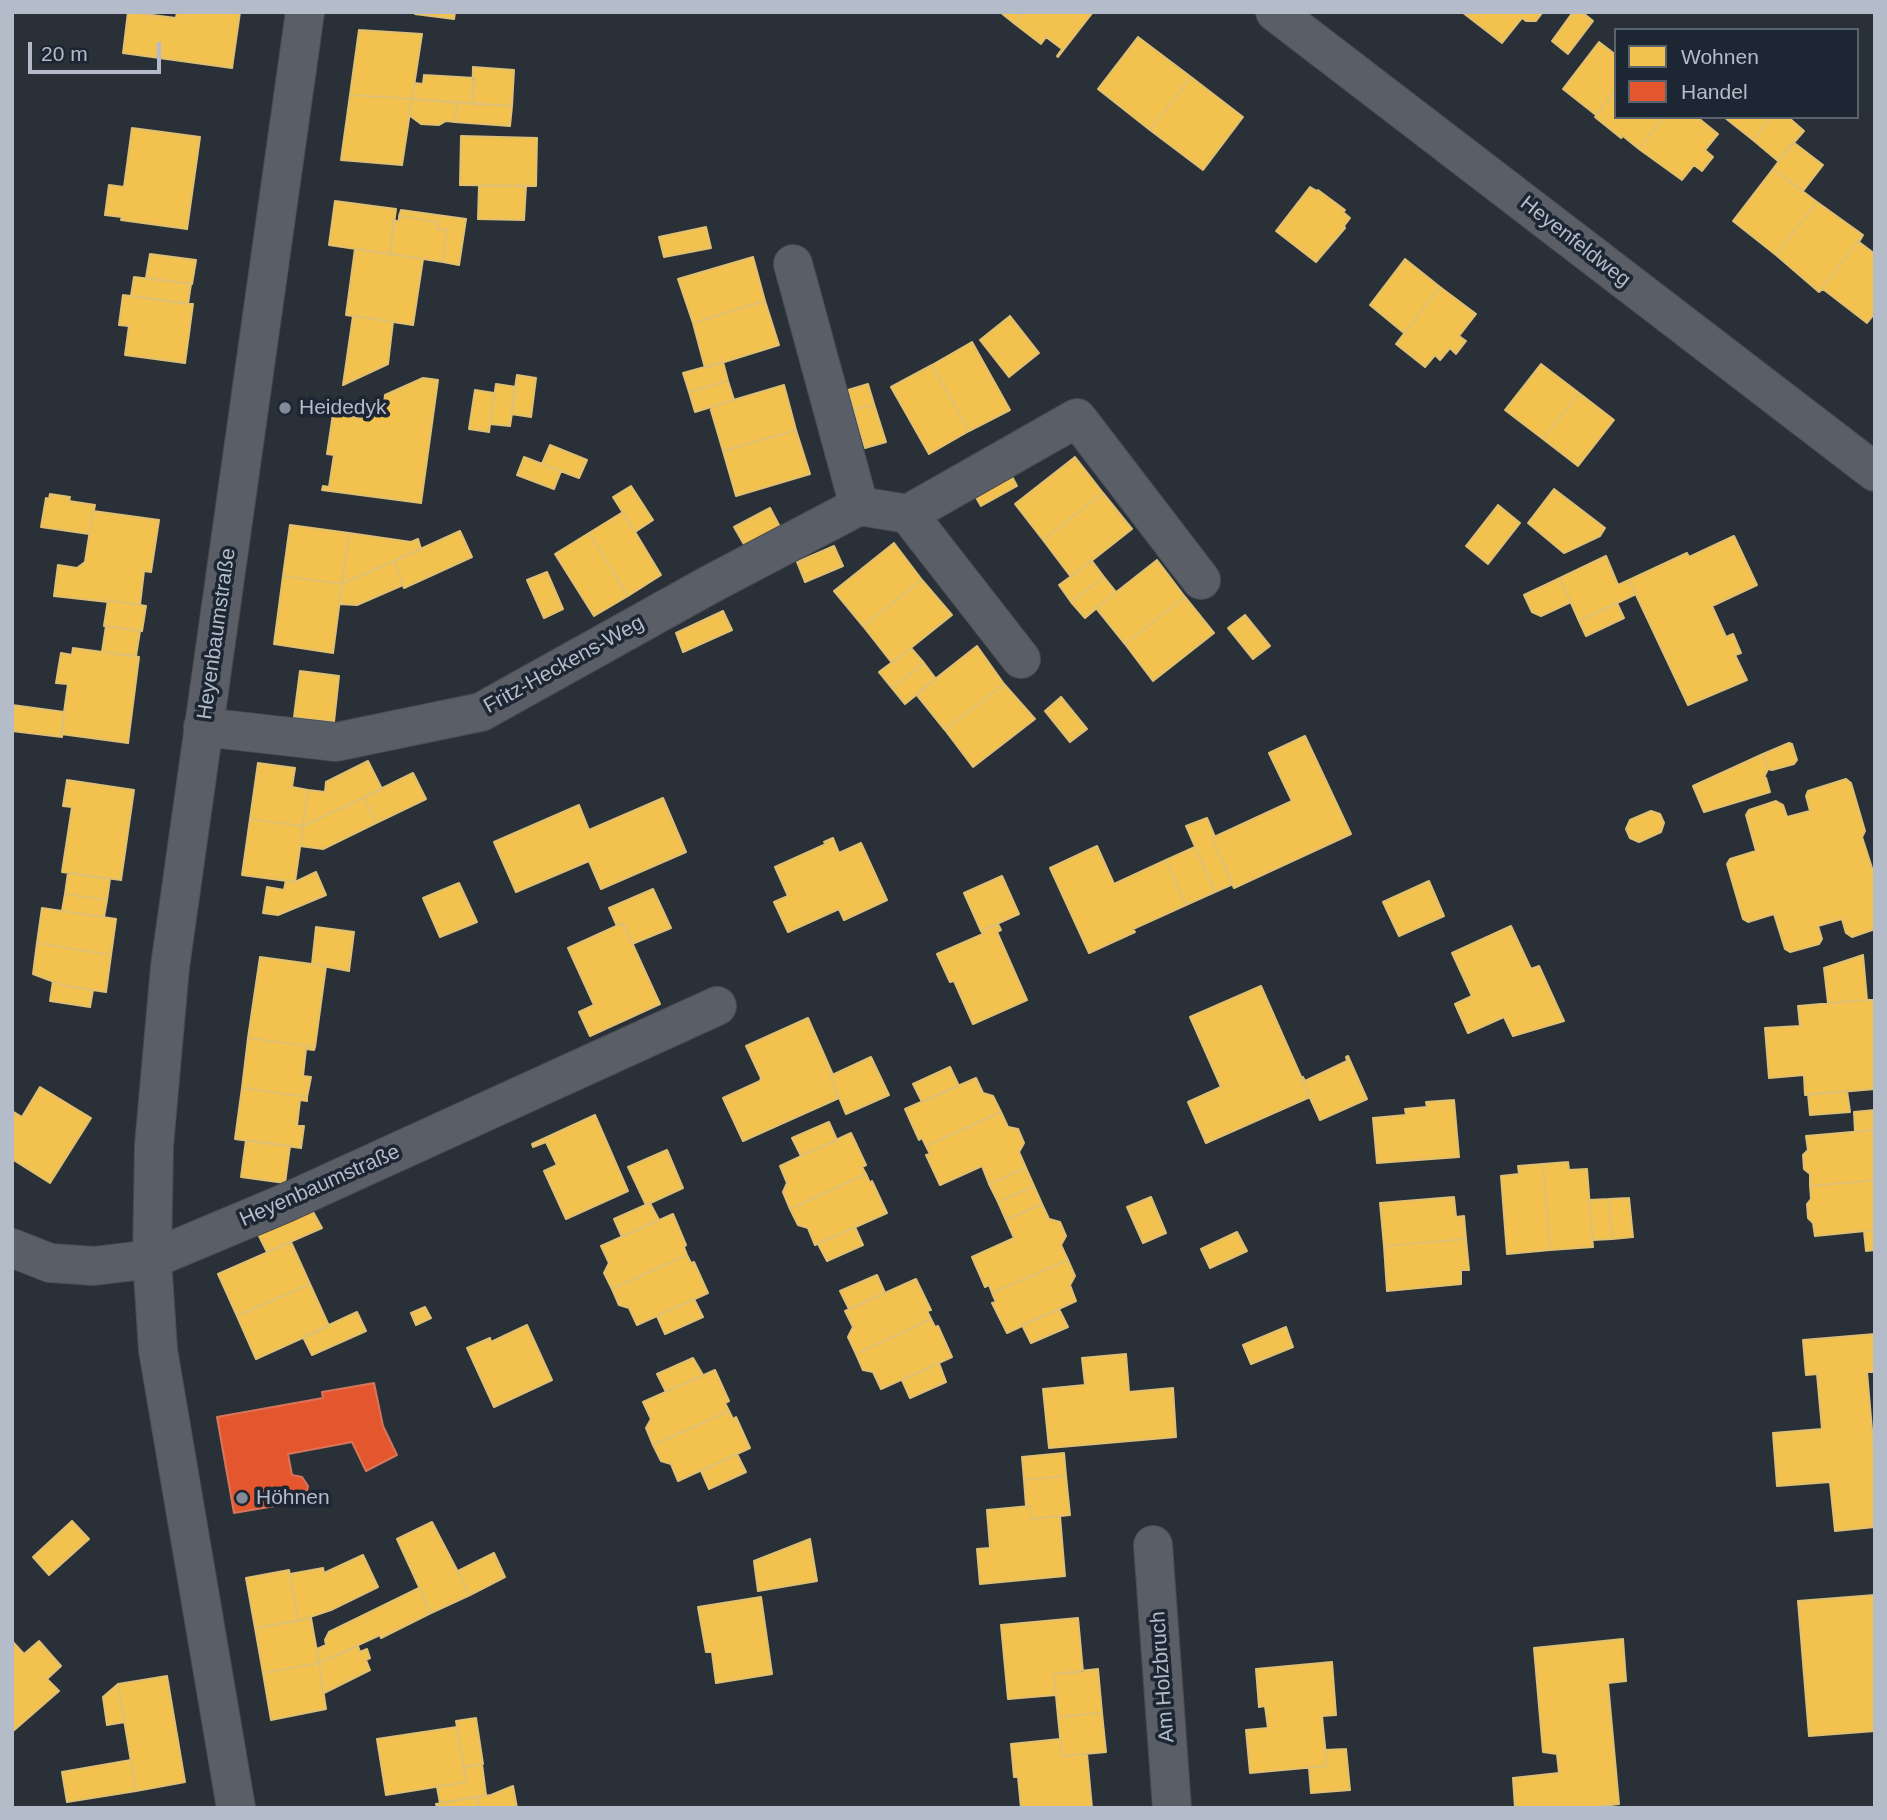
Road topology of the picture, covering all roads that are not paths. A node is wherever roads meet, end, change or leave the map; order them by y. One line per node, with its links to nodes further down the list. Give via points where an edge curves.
1 (305, 12): 9 (street, Heyenbaumstraße)
2 (1275, 12): 4 (street, Heyenfeldweg)
3 (793, 264): 5 (street)
4 (1875, 472)
5 (859, 506): 6 (street); 9 (street, Fritz-Heckens-Weg, via 481,712 336,742)
6 (908, 514): 7 (street, via 1077,418); 8 (street)
7 (1201, 580)
8 (1021, 659)
9 (203, 727): 12 (street, Heyenbaumstraße, via 170,967 154,1146)
10 (718, 1006): 12 (street, Heyenbaumstraße)
11 (12, 1248): 12 (street, via 50,1263 94,1266)
12 (152, 1259): 14 (street, Heyenbaumstraße, via 158,1350)
13 (1153, 1545): 15 (street, Am Holzbruch)
14 (236, 1808)
15 (1172, 1808)

